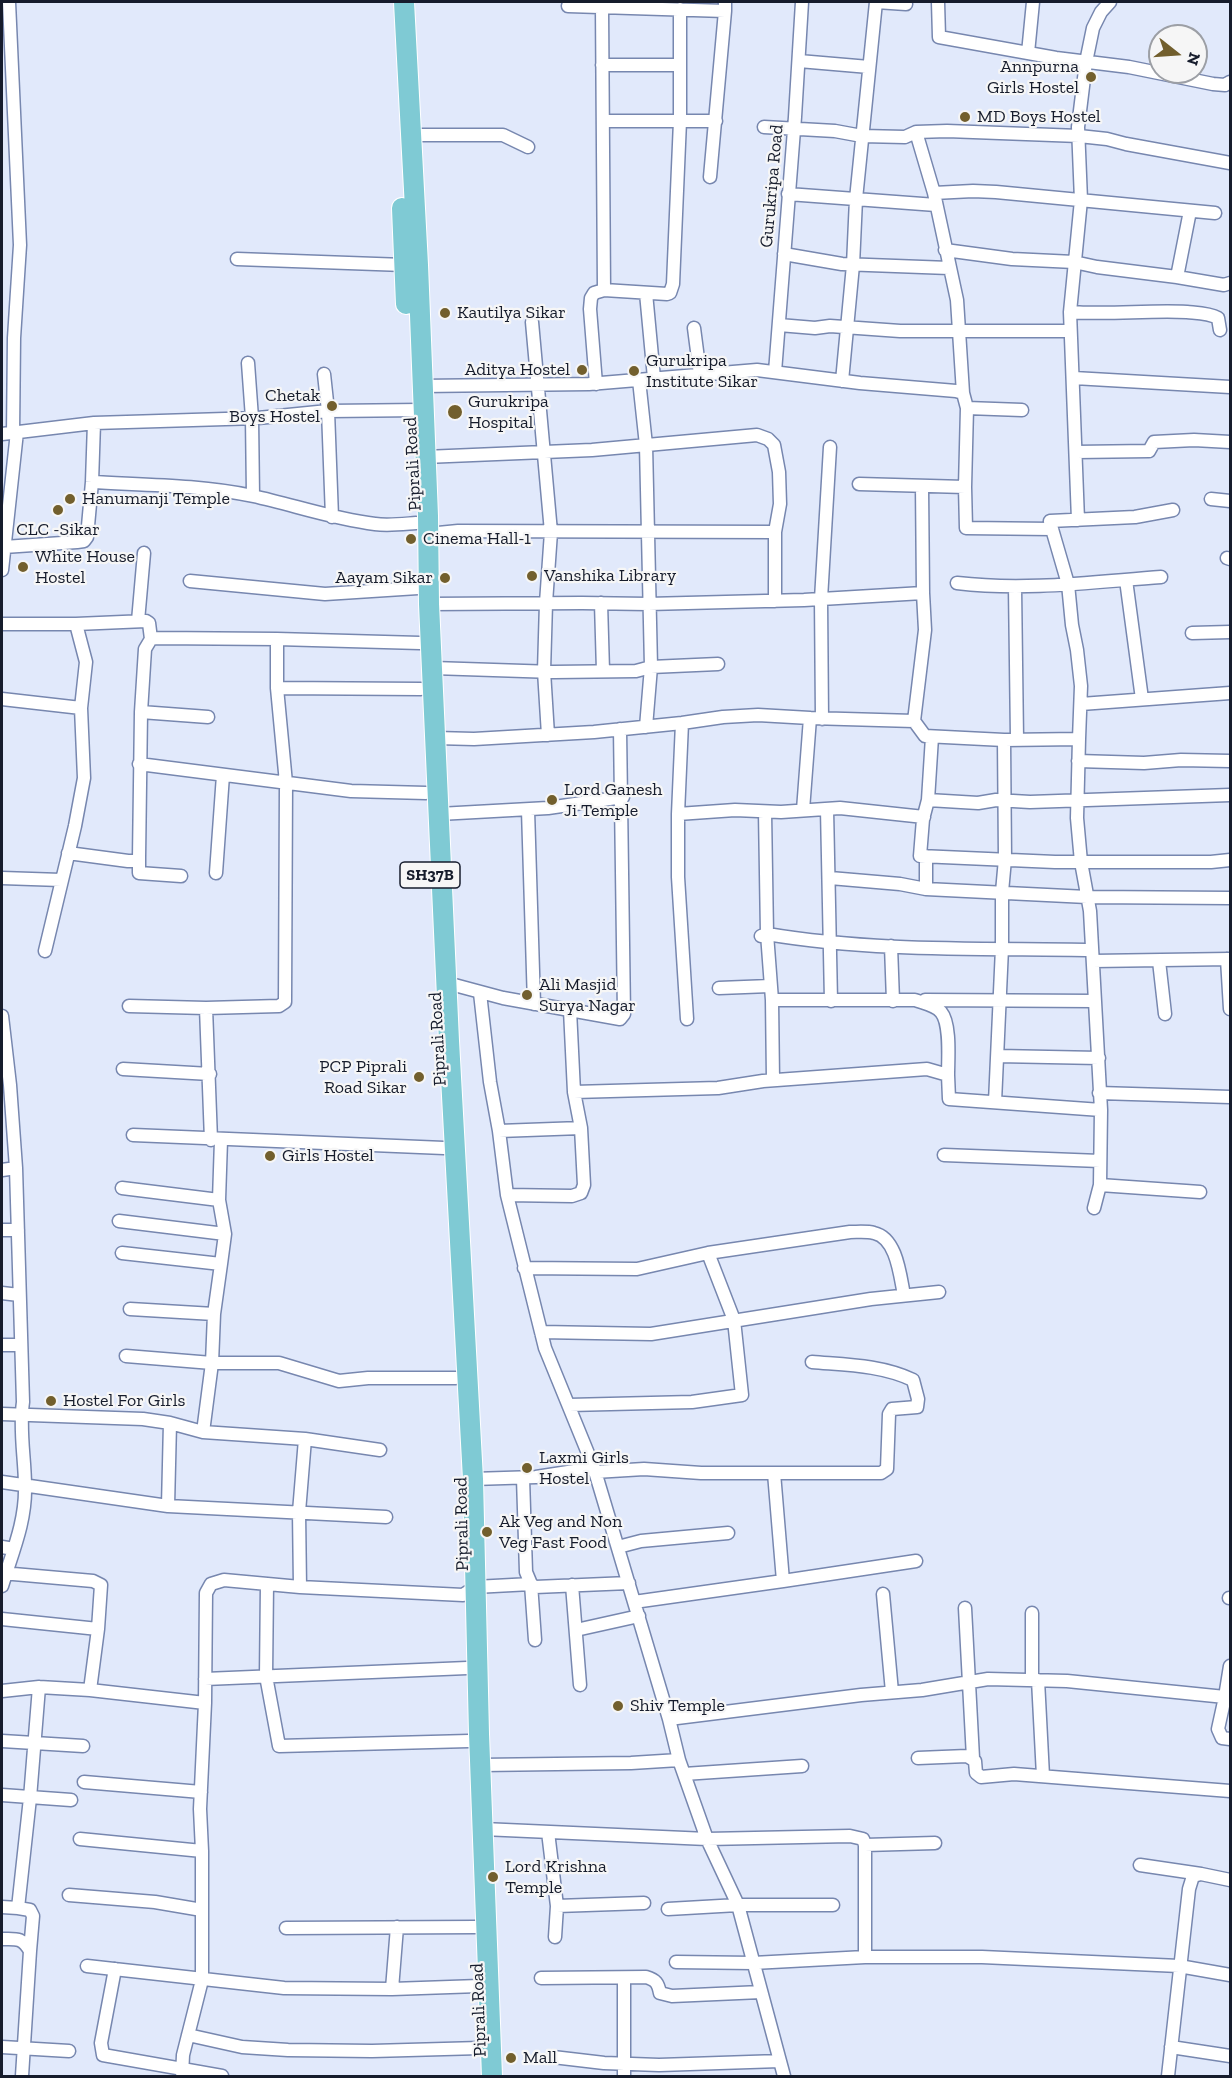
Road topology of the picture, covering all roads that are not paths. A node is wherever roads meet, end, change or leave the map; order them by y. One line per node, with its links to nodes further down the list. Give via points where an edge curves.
1 (9, 2): 14 (street)
2 (392, 2): 44 (main road, Piprali Road)
3 (404, 2): 28 (main road)
4 (802, 2): 16 (street, Gurukripa Road)
5 (938, 2): 15 (street, via 939,37)
6 (1033, 2): 15 (street)
7 (1110, 2): 17 (street, via 1093,28)
8 (906, 4): 20 (street, via 876,2)
9 (568, 6): 11 (street)
10 (725, 6): 12 (street); 24 (street)
11 (602, 7): 12 (street); 18 (street)
12 (680, 9): 19 (street)
13 (2, 29): 14 (street)
14 (11, 38): 78 (street, via 20,245)
15 (1028, 52): 17 (street)
16 (799, 61): 20 (street); 26 (street, Gurukripa Road)
17 (1086, 62): 21 (street, via 1213,84); 30 (street)
18 (603, 65): 19 (street); 22 (street)
19 (680, 65): 23 (street)
20 (869, 67): 29 (street)
21 (1230, 82)
22 (603, 121): 23 (street); 49 (street)
23 (680, 121): 24 (street); 50 (street, via 673,284 667,294)
24 (716, 121): 33 (street)
25 (764, 127): 26 (street)
26 (794, 130): 29 (street); 34 (street, Gurukripa Road)
27 (916, 132): 29 (street, via 905,137); 30 (street); 35 (street)
28 (411, 135): 31 (street, via 503,135); 68 (main road)
29 (862, 136): 36 (street)
30 (1079, 136): 32 (street); 37 (street)
31 (528, 147)
32 (1230, 163)
33 (710, 177)
34 (788, 194): 36 (street); 41 (street, Gurukripa Road)
35 (935, 199): 36 (street); 37 (street, via 973,191); 40 (street)
36 (856, 200): 45 (street)
37 (1081, 200): 38 (street); 43 (street)
38 (1190, 211): 39 (street); 47 (street)
39 (1215, 213)
40 (945, 250): 43 (street); 46 (street)
41 (784, 254): 45 (street); 53 (street, Gurukripa Road)
42 (237, 259): 44 (street)
43 (1074, 262): 47 (street); 51 (street)
44 (404, 265): 73 (main road, Piprali Road)
45 (853, 265): 46 (street); 54 (street)
46 (949, 268): 58 (street)
47 (1177, 277): 48 (street)
48 (1230, 283)
49 (604, 290): 50 (street); 67 (street, via 591,298)
50 (645, 293): 63 (street)
51 (1070, 312): 56 (street, via 1207,314 1218,318); 57 (street)
52 (532, 322): 69 (street)
53 (779, 325): 54 (street); 60 (street, Gurukripa Road)
54 (847, 327): 58 (street); 66 (street)
55 (694, 328): 62 (street)
56 (1220, 330)
57 (1070, 331): 58 (street); 64 (street)
58 (959, 332): 71 (street)
59 (248, 363): 76 (street)
60 (775, 372): 62 (street); 66 (street)
61 (324, 374): 75 (street)
62 (700, 374): 63 (street)
63 (654, 378): 65 (street)
64 (1074, 378): 70 (street); 83 (street)
65 (639, 380): 67 (street); 80 (street)
66 (842, 381): 71 (street)
67 (596, 384): 69 (street)
68 (421, 386): 69 (street); 73 (main road)
69 (537, 386): 82 (street)
70 (1230, 387)
71 (963, 393): 72 (street)
72 (967, 408): 74 (street); 88 (street)
73 (416, 410): 75 (street); 84 (main road); 95 (main road, Piprali Road)
74 (1022, 410)
75 (328, 411): 76 (street); 93 (street)
76 (252, 418): 77 (street); 89 (street)
77 (94, 423): 78 (street); 85 (street)
78 (11, 433): 100 (street)
79 (1230, 442): 83 (street, via 1154,442 1149,451)
80 (646, 445): 82 (street); 98 (street); 99 (street, via 757,435 768,439 774,445 779,472 780,504)
81 (830, 447): 111 (street)
82 (543, 452): 84 (street); 97 (street)
83 (1076, 452): 94 (street)
84 (425, 458): 95 (main road)
85 (92, 482): 89 (street); 100 (street, via 89,530 84,541)
86 (860, 484): 87 (street)
87 (922, 486): 88 (street); 109 (street)
88 (965, 486): 96 (street, via 966,528)
89 (253, 496): 93 (street)
90 (1211, 499): 91 (street)
91 (1230, 501)
92 (1173, 510): 94 (street)
93 (332, 517): 95 (street)
94 (1078, 520): 96 (street, via 1050,521)
95 (422, 529): 97 (street); 110 (main road)
96 (1052, 529): 107 (street)
97 (551, 532): 98 (street); 113 (street)
98 (647, 532): 99 (street); 115 (street)
99 (775, 532): 112 (street)
100 (4, 547): 102 (street)
101 (144, 553): 116 (street)
102 (2, 570)
103 (1161, 577): 104 (street)
104 (1126, 580): 107 (street); 133 (street)
105 (190, 581): 110 (street, via 325,594)
106 (957, 583): 108 (street)
107 (1068, 584): 108 (street); 134 (street)
108 (1015, 587): 146 (street)
109 (923, 593): 111 (street); 139 (street, via 925,630)
110 (423, 596): 113 (street); 123 (main road, Piprali Road / SH37B); 126 (main road)
111 (821, 599): 112 (street); 138 (street)
112 (775, 601): 115 (street)
113 (546, 603): 114 (street); 128 (street)
114 (601, 603): 115 (street); 127 (street)
115 (648, 604): 125 (street)
116 (138, 621): 118 (street); 121 (street, via 148,622)
117 (2, 624): 118 (street)
118 (76, 624): 135 (street, via 86,662)
119 (1230, 632): 120 (street)
120 (1192, 633)
121 (151, 639): 122 (street); 136 (street, via 145,649)
122 (277, 639): 123 (street); 129 (street)
123 (420, 643): 130 (main road, Piprali Road / SH37B)
124 (718, 664): 125 (street)
125 (651, 667): 127 (street); 141 (street)
126 (432, 668): 128 (street); 145 (main road)
127 (603, 671): 128 (street)
128 (544, 672): 143 (street)
129 (277, 688): 130 (street); 152 (street)
130 (421, 689): 153 (main road, Piprali Road / SH37B)
131 (1230, 693): 133 (street)
132 (2, 699): 135 (street)
133 (1142, 699): 134 (street)
134 (1081, 704): 147 (street)
135 (81, 708): 166 (street, via 84,778)
136 (141, 712): 137 (street); 150 (street)
137 (208, 717)
138 (816, 719): 139 (street); 140 (street, via 758,715); 161 (street)
139 (914, 721): 144 (street, via 925,736)
140 (682, 723): 141 (street); 164 (street)
141 (646, 727): 142 (street)
142 (620, 729): 143 (street); 155 (street)
143 (548, 735): 145 (street)
144 (932, 736): 146 (street); 156 (street)
145 (436, 738): 163 (main road)
146 (1010, 739): 147 (street); 157 (street)
147 (1079, 739): 148 (street)
148 (1078, 760): 149 (street); 158 (street)
149 (1230, 761)
150 (139, 764): 151 (street); 168 (street)
151 (223, 775): 152 (street); 172 (street)
152 (286, 783): 153 (street, via 351,792); 201 (street, via 285,1002 279,1006)
153 (426, 793): 224 (main road, Piprali Road / SH37B)
154 (1230, 795): 158 (street)
155 (622, 797): 160 (street); 203 (street, via 624,1014 620,1019)
156 (928, 800): 157 (street); 165 (street)
157 (1005, 801): 158 (street); 169 (street)
158 (1077, 801): 171 (street)
159 (827, 808): 161 (street); 165 (street); 175 (street)
160 (528, 810): 163 (street); 199 (street)
161 (803, 810): 162 (street)
162 (765, 812): 164 (street); 181 (street)
163 (439, 814): 189 (main road)
164 (678, 814): 205 (street)
165 (924, 817): 167 (street, via 920,856)
166 (68, 853): 168 (street, via 128,861); 176 (street)
167 (926, 856): 169 (street); 177 (street)
168 (139, 858): 173 (street, via 138,873)
169 (1005, 860): 171 (street); 178 (street)
170 (1230, 860): 171 (street)
171 (1081, 862): 179 (street)
172 (216, 873)
173 (182, 876)
174 (2, 878): 176 (street)
175 (830, 878): 177 (street); 182 (street)
176 (62, 880): 185 (street)
177 (926, 889): 178 (street)
178 (1002, 892): 179 (street); 184 (street)
179 (1087, 897): 180 (street); 186 (street)
180 (1230, 898)
181 (764, 935): 182 (street); 190 (street)
182 (831, 943): 183 (street); 197 (street)
183 (891, 946): 184 (street); 194 (street)
184 (1002, 948): 186 (street); 196 (street)
185 (45, 951)
186 (1092, 956): 188 (street); 198 (street)
187 (1229, 959): 188 (street); 202 (street)
188 (1159, 961): 204 (street)
189 (447, 983): 192 (street); 267 (main road)
190 (770, 986): 191 (street); 193 (street)
191 (719, 988)
192 (480, 993): 199 (street); 220 (street)
193 (772, 1000): 197 (street); 212 (street)
194 (893, 1000): 195 (street); 197 (street)
195 (915, 1000): 196 (street); 211 (street, via 942,1013 947,1026)
196 (1000, 1000): 198 (street); 207 (street)
197 (831, 1001)
198 (1094, 1001): 208 (street)
199 (534, 1004): 203 (street)
200 (129, 1006): 201 (street)
201 (206, 1008): 210 (street)
202 (1230, 1009)
203 (570, 1010): 214 (street)
204 (1166, 1014)
205 (687, 1019)
206 (2, 1021): 213 (street)
207 (998, 1056): 208 (street); 217 (street)
208 (1099, 1058): 215 (street)
209 (123, 1069): 210 (street)
210 (210, 1074): 223 (street)
211 (948, 1075): 212 (street, via 927,1069); 217 (street, via 949,1099)
212 (773, 1080): 214 (street, via 718,1088)
213 (6, 1084): 221 (street)
214 (574, 1092): 219 (street)
215 (1099, 1093): 216 (street); 218 (street)
216 (1230, 1097)
217 (995, 1102): 218 (street)
218 (1101, 1110): 226 (street)
219 (581, 1128): 220 (street); 232 (street, via 581,1193)
220 (498, 1131): 232 (street)
221 (7, 1135): 227 (street)
222 (133, 1135): 223 (street)
223 (216, 1140): 224 (street); 233 (street)
224 (444, 1148): 256 (main road, Piprali Road / SH37B)
225 (944, 1155): 226 (street)
226 (1100, 1161): 229 (street)
227 (16, 1168): 228 (street); 237 (street)
228 (2, 1170)
229 (1100, 1185): 231 (street); 234 (street)
230 (122, 1188): 233 (street)
231 (1200, 1192)
232 (507, 1195): 242 (street)
233 (219, 1200): 238 (street)
234 (1094, 1208)
235 (119, 1221): 238 (street)
236 (2, 1230): 237 (street)
237 (18, 1230): 245 (street)
238 (225, 1234): 241 (street)
239 (122, 1253): 241 (street)
240 (708, 1253): 242 (street, via 637,1269); 246 (street, via 850,1232 877,1233 888,1241 894,1253); 249 (street)
241 (221, 1264): 248 (street)
242 (524, 1268): 250 (street)
243 (939, 1292): 246 (street)
244 (2, 1293): 245 (street)
245 (19, 1295): 252 (street)
246 (904, 1295): 249 (street)
247 (130, 1309): 248 (street)
248 (214, 1314): 255 (street)
249 (734, 1320): 250 (street, via 651,1334); 257 (street, via 742,1395 692,1402)
250 (541, 1332): 257 (street)
251 (2, 1345): 252 (street)
252 (20, 1345): 259 (street)
253 (126, 1356): 255 (street)
254 (812, 1362): 265 (street, via 876,1367 913,1380 917,1407 892,1409 889,1414 887,1470 881,1473)
255 (212, 1363): 256 (street, via 279,1363 339,1381); 261 (street)
256 (456, 1378): 285 (main road, Piprali Road / SH37B)
257 (569, 1406): 264 (street)
258 (2, 1414): 259 (street)
259 (21, 1415): 260 (street); 269 (street)
260 (170, 1423): 261 (street); 270 (street)
261 (202, 1432): 262 (street)
262 (305, 1439): 263 (street); 271 (street)
263 (380, 1450)
264 (595, 1470): 265 (street); 266 (street); 274 (street)
265 (774, 1473): 278 (street)
266 (523, 1478): 267 (street); 281 (street, via 526,1572)
267 (472, 1479): 285 (main road)
268 (2, 1482): 269 (street)
269 (25, 1485): 270 (street); 275 (street, via 22,1522)
270 (168, 1506): 271 (street)
271 (299, 1512): 272 (street); 284 (street)
272 (386, 1517)
273 (728, 1533): 274 (street)
274 (618, 1546): 279 (street)
275 (8, 1548): 277 (street)
276 (916, 1561): 278 (street)
277 (3, 1573): 283 (street); 292 (street, via 93,1581 100,1585)
278 (783, 1581): 287 (street)
279 (629, 1583): 282 (street); 287 (street)
280 (267, 1584): 284 (street); 297 (street); 298 (street, via 224,1580 211,1584 206,1593)
281 (531, 1584): 282 (street); 285 (street); 294 (street)
282 (572, 1585): 293 (street)
283 (2, 1586)
284 (300, 1587): 285 (street)
285 (469, 1591): 296 (main road, Piprali Road / SH37B); 317 (main road)
286 (883, 1594): 305 (street)
287 (634, 1602): 290 (street)
288 (965, 1608): 300 (street)
289 (1032, 1613): 299 (street)
290 (639, 1616): 293 (street); 308 (street)
291 (2, 1619): 292 (street)
292 (98, 1629): 303 (street)
293 (576, 1630): 301 (street)
294 (535, 1640)
295 (1230, 1666): 306 (street)
296 (466, 1668): 297 (street); 311 (main road, Piprali Road / SH37B)
297 (266, 1677): 298 (street); 311 (street, via 279,1746)
298 (205, 1679): 307 (street)
299 (1035, 1680): 300 (street); 306 (street); 320 (street)
300 (969, 1682): 305 (street); 315 (street)
301 (580, 1685)
302 (39, 1687): 303 (street); 304 (street); 312 (street)
303 (90, 1690): 307 (street)
304 (2, 1691)
305 (892, 1692): 308 (street)
306 (1225, 1697): 309 (street, via 1218,1729 1222,1738)
307 (205, 1703): 323 (street)
308 (669, 1719): 316 (street)
309 (1230, 1739)
310 (2, 1741): 312 (street)
311 (469, 1741): 347 (main road, Piprali Road / SH37B)
312 (34, 1743): 313 (street); 325 (street)
313 (83, 1746)
314 (918, 1758): 315 (street)
315 (973, 1758): 320 (street, via 976,1773 981,1777)
316 (679, 1760): 317 (street); 319 (street)
317 (481, 1765): 327 (main road)
318 (802, 1766): 319 (street)
319 (684, 1774): 330 (street)
320 (1043, 1776): 322 (street)
321 (84, 1782): 323 (street)
322 (1230, 1791)
323 (201, 1792): 333 (street)
324 (2, 1795): 325 (street)
325 (30, 1798): 326 (street); 343 (street)
326 (71, 1800)
327 (483, 1830): 328 (street); 379 (main road)
328 (548, 1832): 330 (street); 341 (street)
329 (80, 1839): 333 (street)
330 (707, 1839): 332 (street, via 850,1836 863,1839); 339 (street)
331 (934, 1843): 332 (street)
332 (866, 1845): 352 (street)
333 (202, 1851): 345 (street)
334 (1140, 1865): 335 (street)
335 (1201, 1874): 336 (street); 356 (street, via 1193,1876 1189,1889)
336 (1230, 1880)
337 (69, 1895): 345 (street, via 155,1902)
338 (644, 1903): 341 (street)
339 (738, 1905): 340 (street); 344 (street); 354 (street)
340 (834, 1905)
341 (557, 1906): 349 (street)
342 (2, 1907): 343 (street)
343 (18, 1908): 351 (street, via 30,1910 33,1916)
344 (668, 1909)
345 (202, 1911): 361 (street)
346 (397, 1927): 347 (street); 348 (street); 363 (street)
347 (476, 1927): 362 (main road, Piprali Road / SH37B)
348 (286, 1928)
349 (555, 1937)
350 (2, 1939): 351 (street, via 18,1939)
351 (30, 1951): 368 (street)
352 (865, 1958): 354 (street); 356 (street, via 982,1957)
353 (676, 1962): 354 (street)
354 (753, 1963): 364 (street)
355 (87, 1966): 357 (street)
356 (1179, 1966): 358 (street); 367 (street)
357 (115, 1969): 361 (street); 375 (street, via 100,2043 104,2055)
358 (1230, 1976)
359 (541, 1978): 360 (street)
360 (624, 1978): 364 (street, via 655,1979 660,1993 672,1996); 374 (street)
361 (202, 1980): 363 (street, via 284,1988); 365 (street)
362 (479, 1986): 363 (street); 369 (main road, Piprali Road / SH37B)
363 (392, 1989)
364 (761, 1992): 373 (street)
365 (188, 2035): 369 (street, via 242,2047 288,2050); 375 (street)
366 (2, 2047): 368 (street)
367 (1171, 2048): 371 (street); 381 (street)
368 (23, 2049): 370 (street); 376 (street)
369 (480, 2049): 378 (main road, Piprali Road / SH37B)
370 (69, 2051)
371 (1230, 2056)
372 (553, 2057): 374 (street)
373 (780, 2061): 374 (street); 380 (street)
374 (624, 2070)
375 (182, 2073): 377 (street)
376 (21, 2076)
377 (222, 2076)
378 (481, 2076)
379 (492, 2076)
380 (784, 2076)
381 (1168, 2076)

